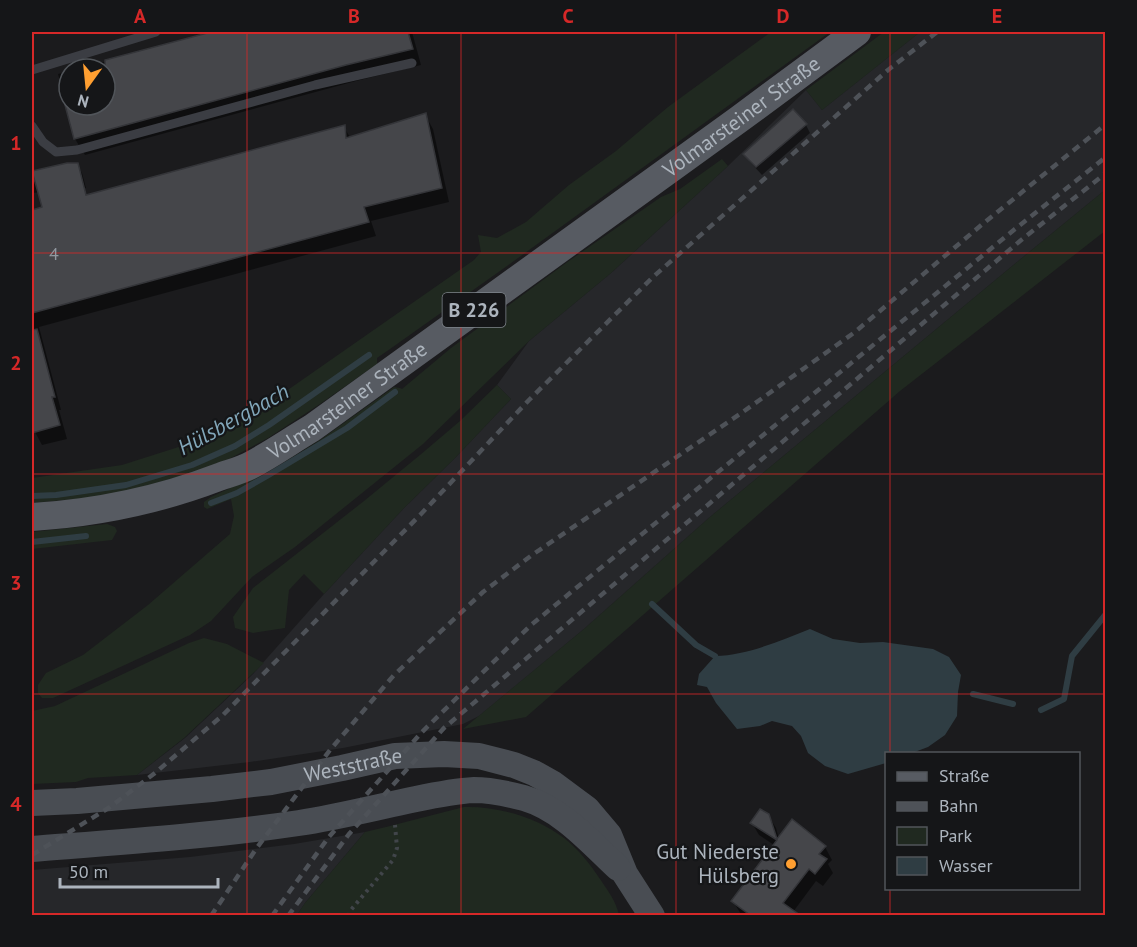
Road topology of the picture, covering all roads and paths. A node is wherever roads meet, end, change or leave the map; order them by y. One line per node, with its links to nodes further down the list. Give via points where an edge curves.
1 (156, 32): 4 (lane)
2 (857, 32): 6 (main road, Volmarsteiner Straße / B 226, via 312,428 251,465 158,498)
3 (412, 63): 5 (lane, via 315,85 77,150 56,152)
4 (32, 70)
5 (32, 126)
6 (32, 517)
7 (32, 803): 10 (street, Weststraße, via 271,782 395,756 479,756 534,773 587,809 609,835)
8 (394, 821): 11 (path, via 397,848 393,860)
9 (32, 849): 10 (street, Weststraße, via 300,822 475,790 516,796 543,806 575,828)
10 (625, 874): 12 (street, Weststraße)
11 (349, 915)
12 (652, 915)

